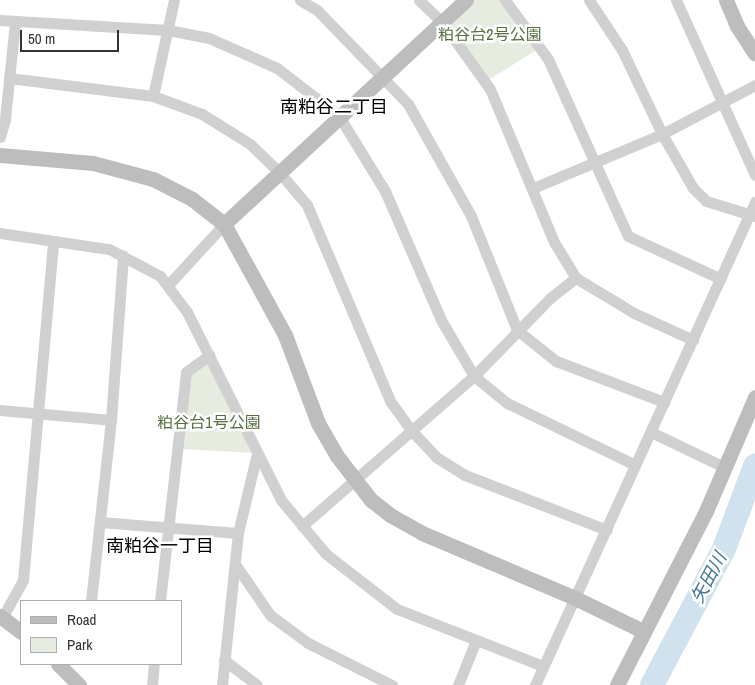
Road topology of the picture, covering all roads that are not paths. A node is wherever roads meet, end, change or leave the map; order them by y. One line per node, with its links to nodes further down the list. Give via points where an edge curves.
1 (174, 0): 12 (street)
2 (300, 0): 15 (street, via 318,11)
3 (419, 0): 11 (street)
4 (466, 0): 11 (street)
5 (505, 0): 23 (street, via 548,59)
6 (589, 0): 20 (street, via 622,50)
7 (676, 0): 18 (street)
8 (726, 0): 13 (street, via 737,26)
9 (0, 20): 10 (street)
10 (15, 22): 12 (street); 14 (street)
11 (442, 22): 15 (street); 26 (street, via 490,89)
12 (168, 30): 17 (street); 19 (street, via 210,38 256,57 276,68)
13 (755, 54)
14 (9, 78): 17 (street); 21 (street)
15 (382, 78): 19 (street); 36 (street, via 408,104 444,165 471,216)
16 (755, 85): 18 (street)
17 (153, 96): 24 (street, via 202,114 250,144)
18 (724, 101): 20 (street); 25 (street)
19 (339, 116): 24 (street); 39 (street, via 385,190 441,320)
20 (662, 134): 23 (street); 28 (street, via 693,188 706,201)
21 (0, 137)
22 (0, 155): 29 (street, via 93,163 153,180 192,199)
23 (594, 162): 26 (street); 34 (street, via 628,236)
24 (280, 172): 29 (street); 45 (street, via 307,205 390,400)
25 (755, 175)
26 (533, 188): 33 (street, via 554,242)
27 (755, 202): 28 (street)
28 (753, 215): 34 (street)
29 (224, 224): 35 (street); 50 (street, via 285,335 318,423)
30 (0, 233): 31 (street)
31 (53, 240): 32 (street); 43 (street)
32 (123, 255): 35 (street, via 144,265); 44 (street)
33 (576, 278): 36 (street); 37 (street, via 634,313)
34 (721, 279): 37 (street)
35 (168, 285): 38 (street, via 187,312)
36 (517, 330): 39 (street); 41 (street, via 556,361)
37 (693, 340): 41 (street)
38 (209, 355): 47 (street); 53 (street, via 186,372)
39 (474, 376): 45 (street); 48 (street, via 507,403)
40 (755, 397): 49 (street)
41 (664, 402): 46 (street)
42 (0, 410): 43 (street)
43 (37, 413): 44 (street); 60 (street, via 23,580)
44 (110, 420): 51 (street)
45 (411, 430): 50 (street); 54 (street, via 436,456 465,475)
46 (650, 432): 48 (street); 49 (street)
47 (258, 453): 52 (street, via 281,500); 55 (street)
48 (635, 466): 54 (street)
49 (724, 467): 62 (street, via 682,561)
50 (353, 479): 52 (street); 57 (street, via 390,515 422,533)
51 (100, 522): 53 (street); 58 (street)
52 (302, 526): 63 (street, via 326,554 397,609)
53 (166, 529): 55 (street); 59 (street)
54 (607, 530): 57 (street)
55 (238, 534): 56 (street)
56 (235, 564): 64 (street); 72 (street, via 270,615 308,642)
57 (576, 598): 62 (street); 67 (street)
58 (90, 600)
59 (160, 600)
60 (1, 617): 61 (street)
61 (20, 631)
62 (643, 631): 75 (street)
63 (476, 640): 67 (street); 73 (street)
64 (224, 660): 70 (street); 71 (street)
65 (154, 665): 69 (street)
66 (63, 666): 68 (street)
67 (543, 666): 74 (street)
68 (79, 685)
69 (152, 685)
70 (222, 685)
71 (257, 685)
72 (392, 685)
73 (458, 685)
74 (535, 685)
75 (617, 685)

